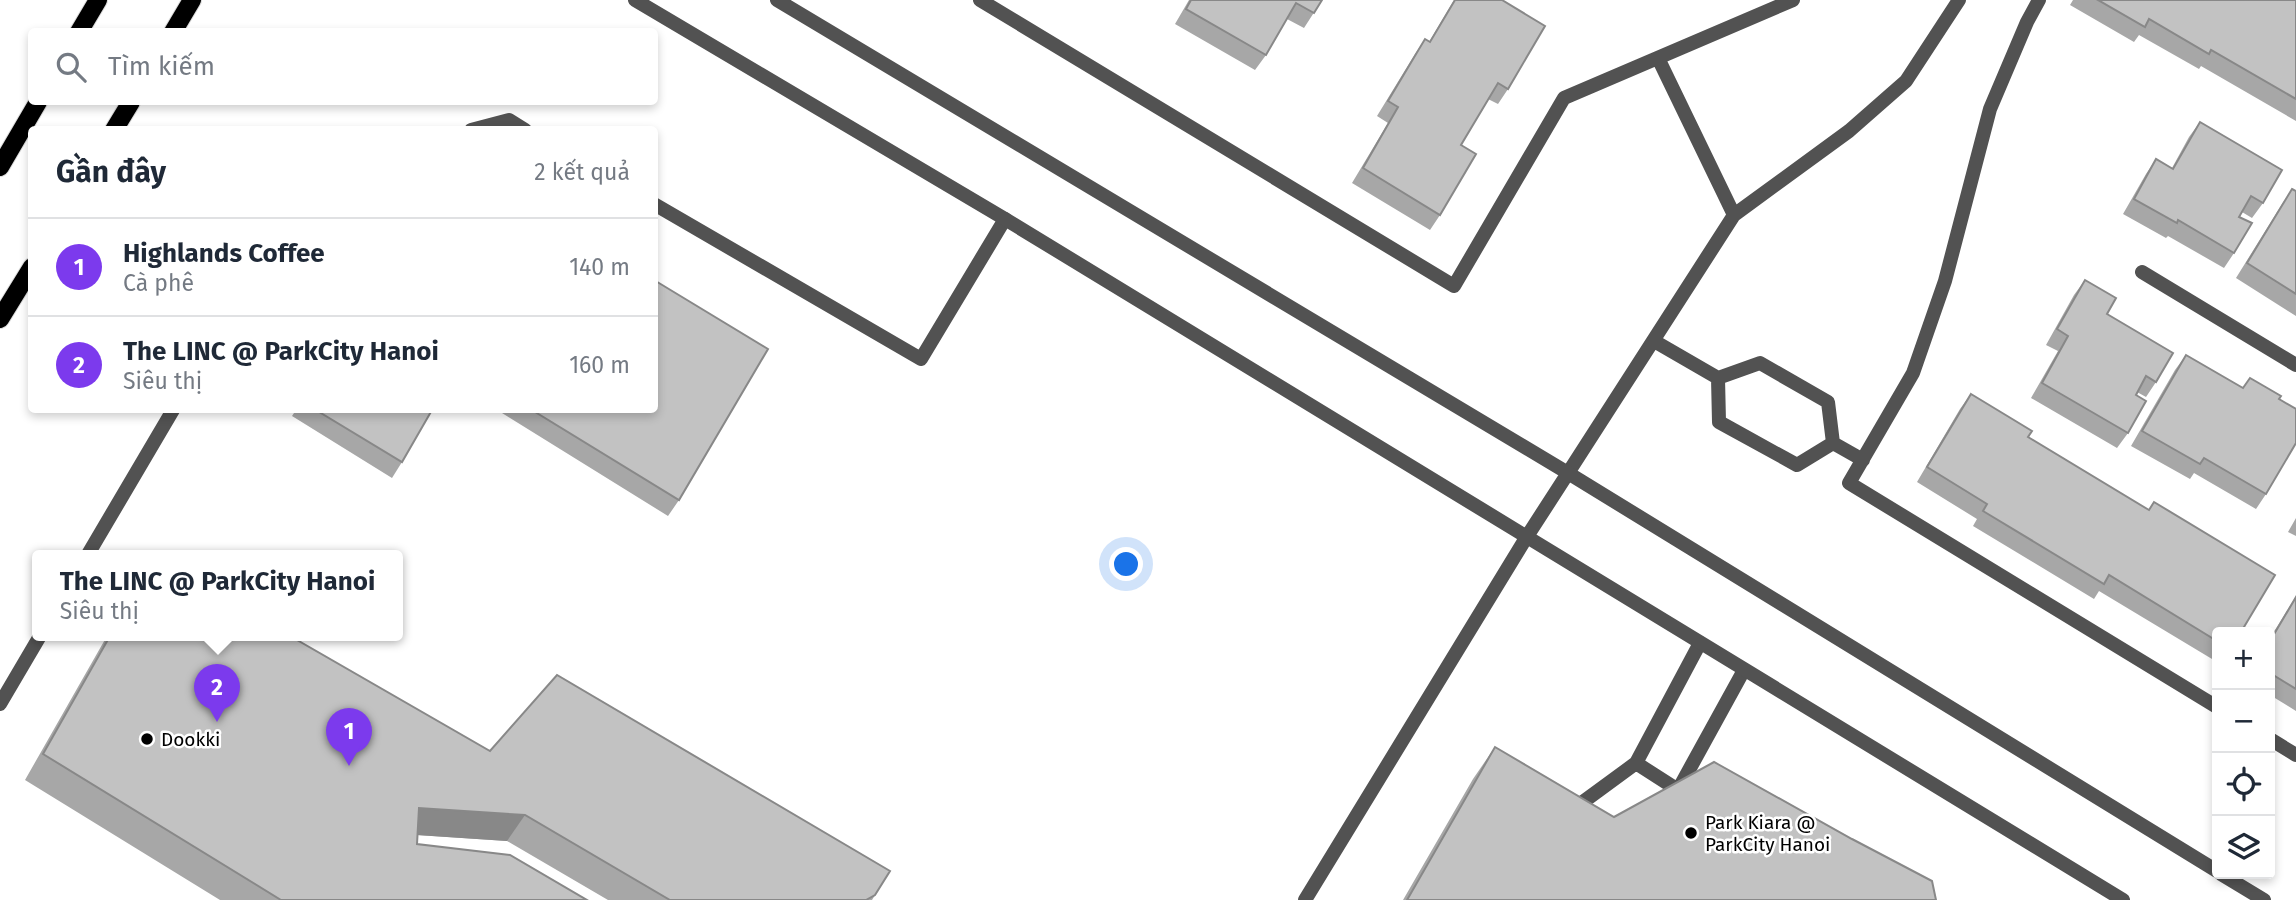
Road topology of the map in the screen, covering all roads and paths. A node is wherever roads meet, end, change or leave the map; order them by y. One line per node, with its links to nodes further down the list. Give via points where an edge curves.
1 (98, 0): 9 (main road)
2 (192, 0): 10 (main road)
3 (635, 0): 20 (street)
4 (777, 0): 30 (street)
5 (980, 0): 11 (street, via 1454,286 1563,98)
6 (1793, 0): 11 (street)
7 (1959, 0): 19 (street, via 1906,82 1849,131)
8 (2039, 0): 29 (street, via 1990,109 1945,281 1913,373)
9 (81, 28)
10 (175, 28)
11 (1658, 58): 19 (street)
12 (36, 105): 17 (main road)
13 (129, 105): 14 (main road)
14 (116, 126)
15 (486, 126): 16 (street, via 509,120)
16 (519, 126)
17 (0, 167)
18 (658, 206): 20 (street, via 921,359)
19 (1734, 215): 24 (street)
20 (1005, 219): 31 (street)
21 (2142, 272): 25 (street)
22 (28, 274): 23 (main road)
23 (0, 319)
24 (1654, 341): 26 (street); 30 (street)
25 (2296, 365)
26 (1718, 378): 28 (street, via 1760,363 1771,369 1828,402); 28 (street, via 1719,422 1797,465)
27 (171, 413): 32 (street)
28 (1833, 443): 29 (street)
29 (1863, 460): 37 (street, via 1849,483)
30 (1568, 473): 31 (street); 42 (street)
31 (1526, 538): 34 (street); 44 (street)
32 (91, 550)
33 (37, 641): 36 (street)
34 (1700, 643): 35 (street); 40 (street)
35 (1744, 670): 40 (street, via 1678,790); 45 (street)
36 (0, 704)
37 (2212, 704)
38 (2275, 742): 39 (street)
39 (2296, 755)
40 (1636, 763): 41 (street, via 1572,810)
41 (1590, 822)
42 (2212, 869)
43 (2229, 879): 46 (street)
44 (1305, 900)
45 (2123, 900)
46 (2264, 900)

